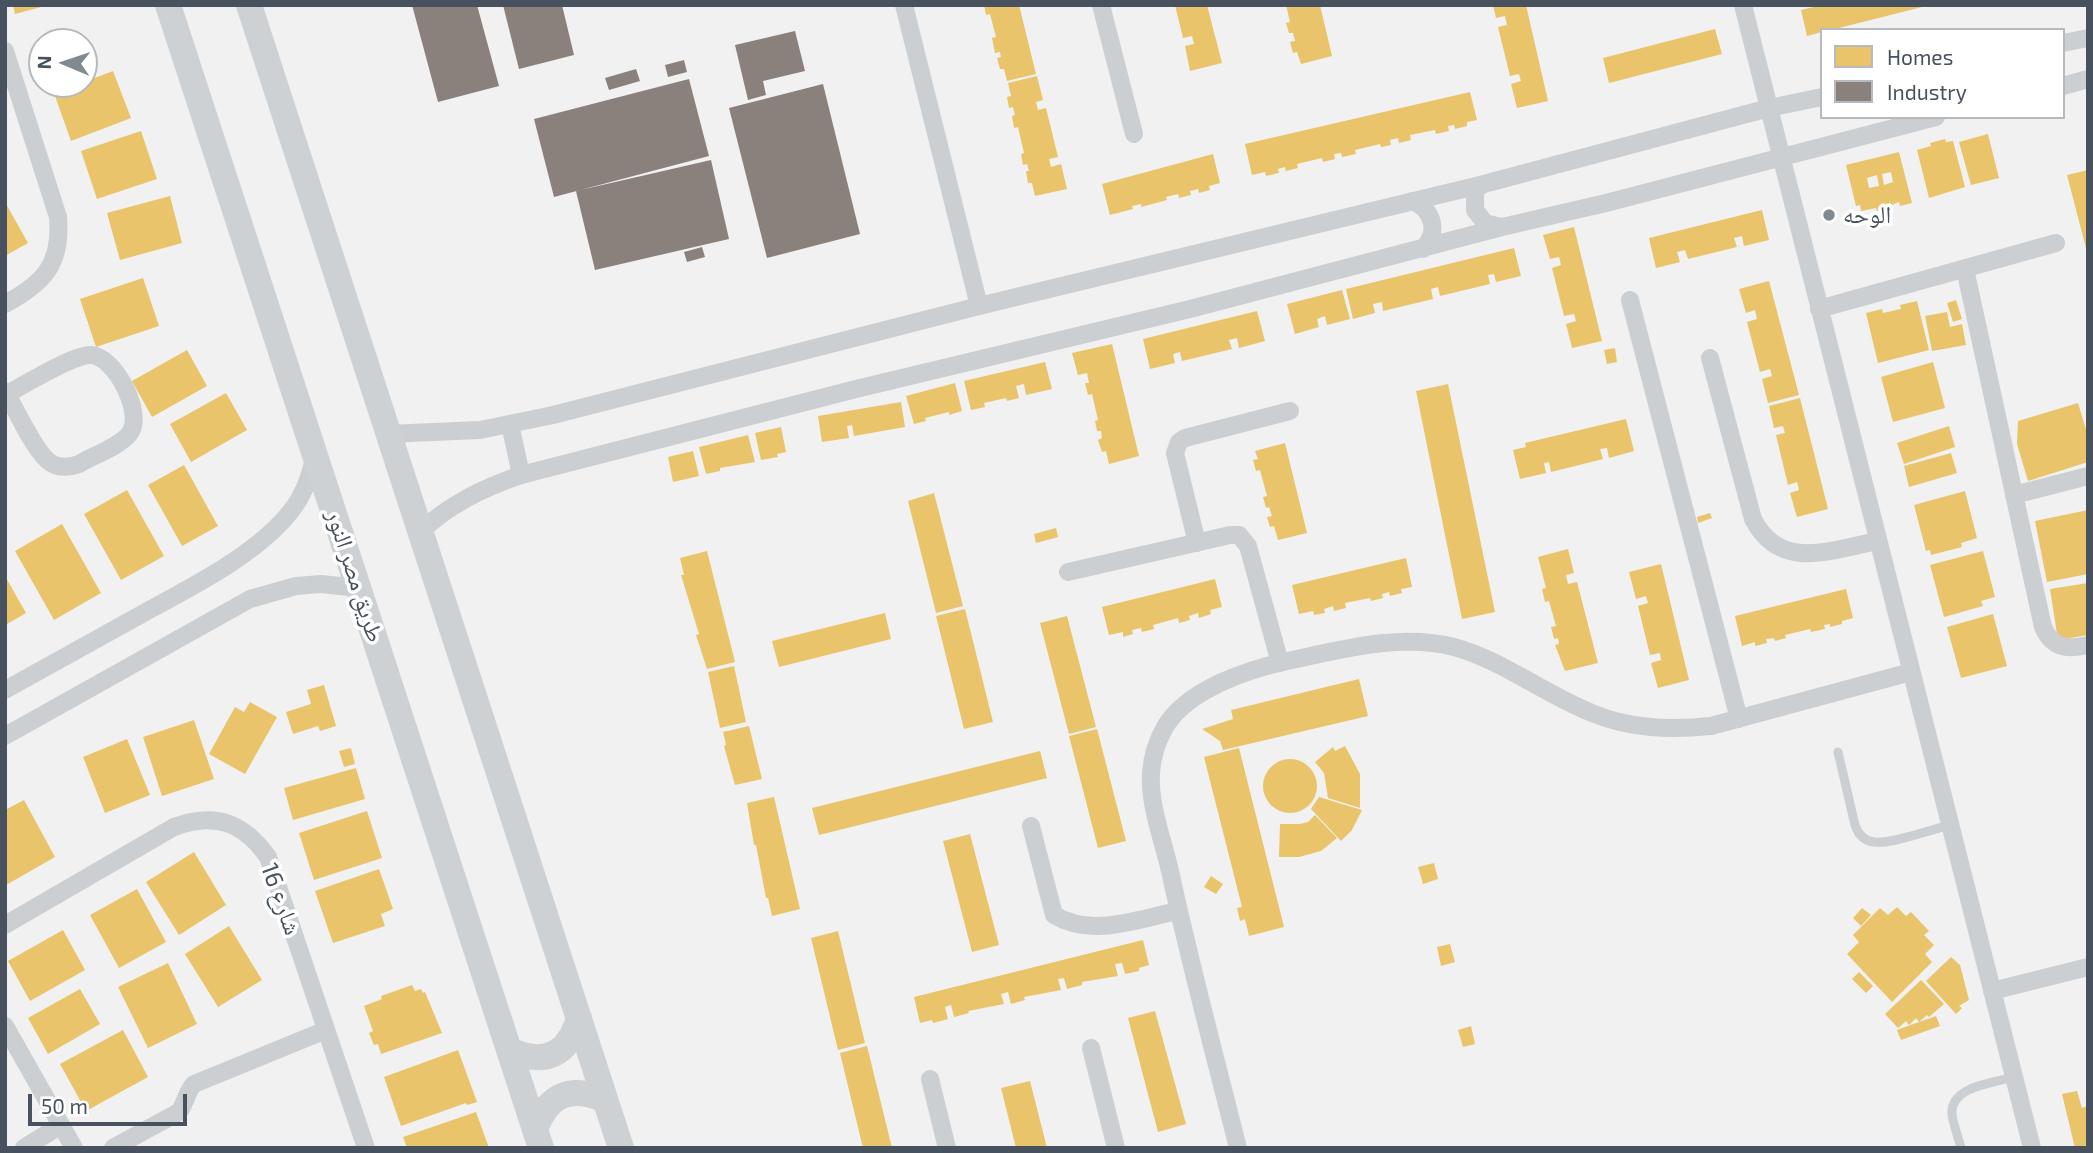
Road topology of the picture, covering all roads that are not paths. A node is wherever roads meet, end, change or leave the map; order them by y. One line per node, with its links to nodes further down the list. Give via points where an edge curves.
1 (168, 5): 31 (street, طريق مصر النور)
2 (249, 5): 30 (street)
3 (904, 5): 24 (street)
4 (1101, 5): 14 (street)
5 (1742, 5): 12 (street)
6 (2088, 38): 7 (street)
7 (2065, 43)
8 (5, 51): 23 (street, via 59,230 55,257 41,281)
9 (2088, 79): 10 (street)
10 (2065, 85)
11 (1820, 97): 12 (street)
12 (1769, 108): 15 (street); 16 (street)
13 (1928, 119): 15 (street)
14 (1134, 134)
15 (1780, 156): 18 (street); 25 (street)
16 (1480, 185): 17 (street); 18 (street, via 1475,192 1475,210 1485,223)
17 (1412, 201): 20 (street, via 1431,217 1432,235); 24 (street)
18 (1502, 227): 20 (street)
19 (2056, 243): 21 (street)
20 (1423, 249): 32 (street)
21 (1965, 269): 25 (street); 34 (street)
22 (1630, 300): 44 (street)
23 (5, 304)
24 (979, 306): 29 (street)
25 (1819, 309): 36 (street)
26 (1710, 358): 36 (street, via 1753,519 1769,544 1803,554)
27 (6, 392): 27 (street, via 42,456 56,466 79,464 122,440 134,426 133,407 115,370 100,357 80,356)
28 (1290, 411): 37 (street, via 1178,442 1175,453)
29 (510, 424): 30 (street, via 459,432); 32 (street)
30 (387, 434): 35 (street)
31 (315, 454): 39 (street, طريق مصر النور); 43 (street, via 292,510 246,551 212,575)
32 (521, 475): 35 (street, via 457,503)
33 (2088, 476): 34 (street)
34 (2014, 495): 40 (street, via 2046,634 2065,648)
35 (420, 532): 53 (street)
36 (1878, 541): 42 (street)
37 (1197, 543): 38 (street); 41 (street, via 1235,534 1247,542)
38 (1068, 572)
39 (359, 588): 45 (street, via 296,586 250,599); 57 (street, طريق مصر النور)
40 (2088, 645)
41 (1280, 663): 44 (street, via 1338,650 1427,642 1490,660 1620,723 1681,729); 49 (street, via 1199,693 1165,727 1155,749 1153,797)
42 (1911, 672): 44 (street); 47 (street)
43 (5, 690)
44 (1739, 719)
45 (5, 736)
46 (1838, 752): 47 (lane, via 1855,825 1867,840 1880,843)
47 (1950, 825): 52 (street)
48 (1031, 826): 49 (street, via 1054,915 1062,920 1096,928)
49 (1178, 911): 70 (street)
50 (5, 925): 55 (street, شارع 16, via 174,827 201,820 227,823 251,837 268,857)
51 (2088, 967): 52 (street)
52 (1992, 991): 58 (street)
53 (579, 1018): 57 (street, via 574,1036 554,1054 527,1058); 60 (street)
54 (5, 1026): 61 (street)
55 (326, 1030): 65 (street, via 194,1084 178,1112); 66 (street, شارع 16)
56 (1091, 1048): 69 (street)
57 (510, 1050): 62 (street, طريق مصر النور)
58 (2014, 1077): 71 (lane, via 1959,1096 1952,1115); 72 (street)
59 (930, 1079): 68 (street)
60 (605, 1100): 62 (street, via 589,1093 570,1093 554,1100 541,1113); 67 (street)
61 (61, 1125): 63 (street); 64 (street)
62 (538, 1139)
63 (24, 1148)
64 (74, 1148)
65 (113, 1148)
66 (366, 1148)
67 (621, 1148)
68 (947, 1148)
69 (1116, 1148)
70 (1238, 1148)
71 (1961, 1148)
72 (2032, 1148)

